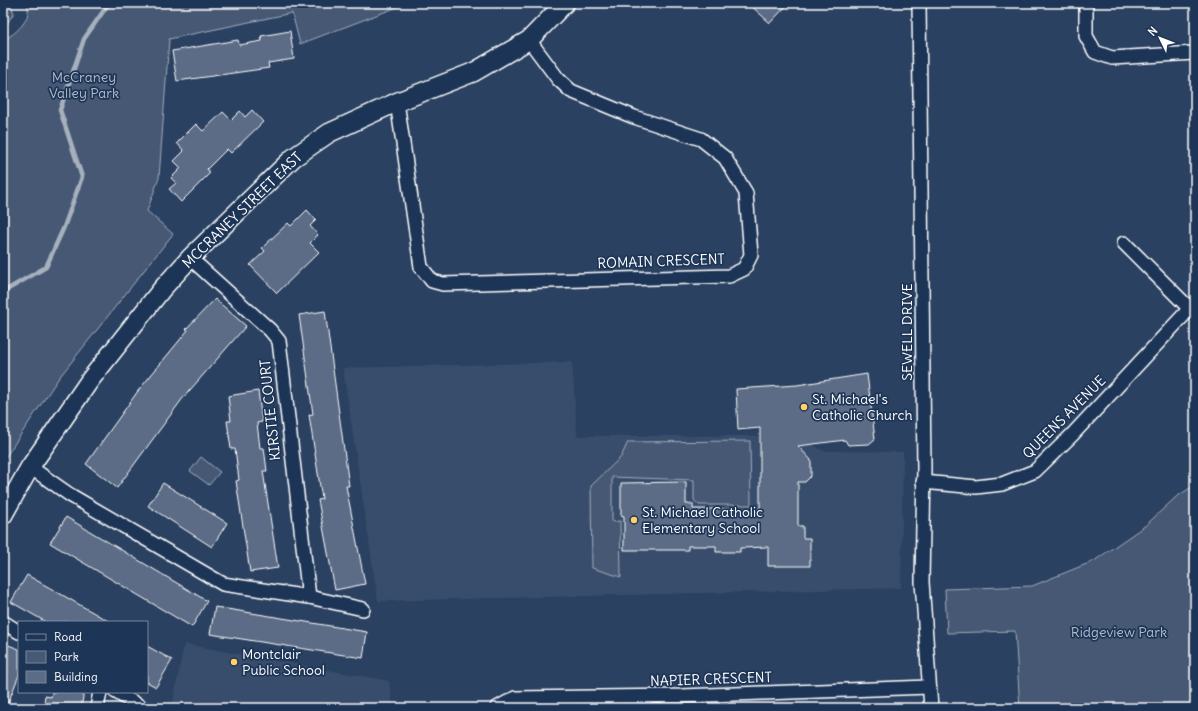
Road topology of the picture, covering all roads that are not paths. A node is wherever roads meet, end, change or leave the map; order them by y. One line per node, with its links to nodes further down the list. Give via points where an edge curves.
1 (565, 3): 4 (street, MCCRANEY STREET EAST)
2 (919, 3): 11 (street, SEWELL DRIVE)
3 (1086, 3): 5 (street, via 1086,36 1095,52 1112,58)
4 (529, 40): 6 (street, MCCRANEY STREET EAST, via 474,72); 6 (street, ROMAIN CRESCENT, via 558,79 571,91 634,117 701,139 725,158 746,194 751,255 744,269 729,276 443,284 432,281 421,268)
5 (1195, 53)
6 (397, 102): 8 (street, MCCRANEY STREET EAST, via 329,133 293,158)
7 (1124, 243): 9 (street)
8 (190, 258): 10 (street, MCCRANEY STREET EAST, via 162,289 90,380); 13 (street, KIRSTIE COURT, via 279,341)
9 (1192, 305): 11 (street, QUEENS AVENUE, via 1072,435 1035,471 1002,484 976,487)
10 (30, 467): 12 (street, MCCRANEY STREET EAST); 13 (street, via 70,495 223,584)
11 (923, 482): 17 (street, SEWELL DRIVE, via 922,582)
12 (3, 515)
13 (309, 597): 14 (street)
14 (363, 609)
15 (3, 622): 16 (street)
16 (18, 631)
17 (929, 687): 22 (street, NAPIER CRESCENT, via 682,696 515,698); 23 (street, SEWELL DRIVE)
18 (100, 693): 21 (street)
19 (118, 693): 20 (street)
20 (141, 707)
21 (97, 708)
22 (497, 708)
23 (931, 708)

